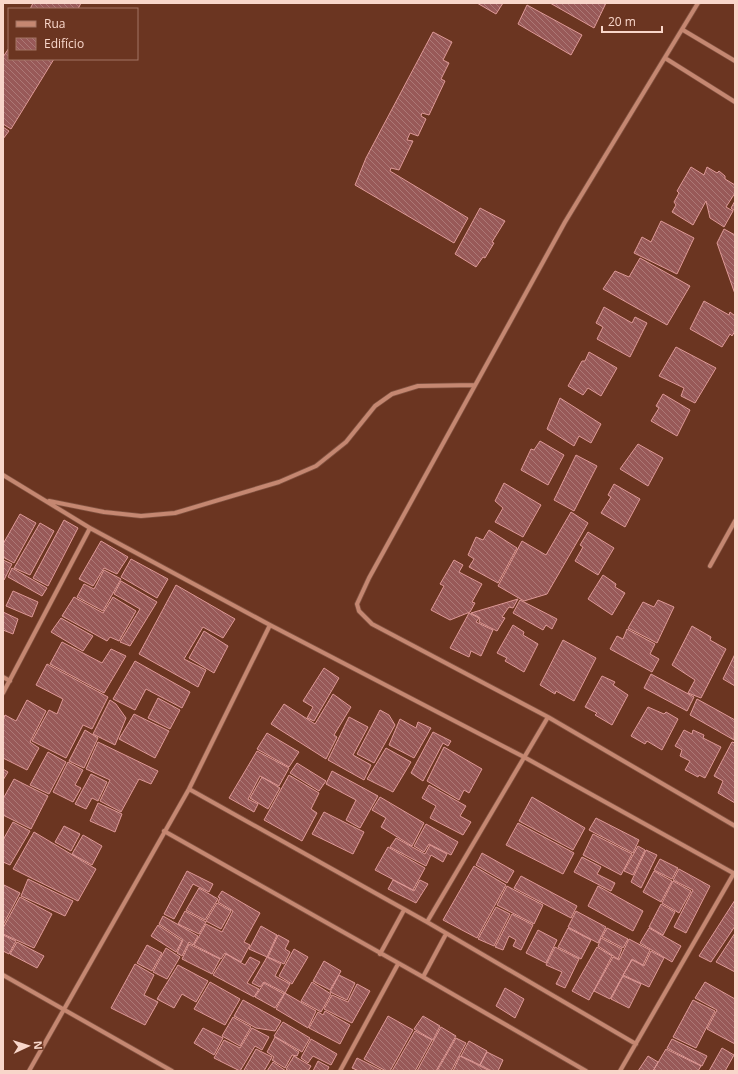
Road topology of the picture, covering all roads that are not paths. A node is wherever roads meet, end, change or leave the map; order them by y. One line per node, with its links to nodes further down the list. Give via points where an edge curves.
1 (698, 3): 2 (street)
2 (683, 30): 3 (street); 4 (street)
3 (665, 58): 5 (street); 6 (street, via 565,222)
4 (735, 61)
5 (735, 102)
6 (475, 385): 8 (street, via 418,386 392,394 375,406 346,442 316,466 279,482 175,513 141,516); 16 (street, via 357,604 359,611 372,624)
7 (3, 475): 8 (street)
8 (46, 501): 10 (street)
9 (735, 521): 11 (street)
10 (90, 528): 12 (street); 14 (street)
11 (710, 566)
12 (270, 625): 17 (street); 18 (street)
13 (3, 677): 14 (street)
14 (10, 681): 15 (street)
15 (3, 693)
16 (548, 717): 17 (street); 19 (street)
17 (524, 757): 21 (street); 23 (street)
18 (189, 789): 20 (street); 22 (street)
19 (735, 826)
20 (164, 831): 25 (street); 29 (street)
21 (734, 874): 30 (street)
22 (404, 910): 23 (street); 25 (street)
23 (427, 922): 24 (street)
24 (446, 934): 28 (street); 30 (street)
25 (380, 954): 26 (street)
26 (398, 964): 28 (street); 33 (street)
27 (3, 974): 29 (street)
28 (423, 977): 34 (street)
29 (64, 1008): 31 (street); 32 (street)
30 (636, 1044): 35 (street)
31 (29, 1071)
32 (172, 1071)
33 (340, 1071)
34 (586, 1071)
35 (620, 1071)

